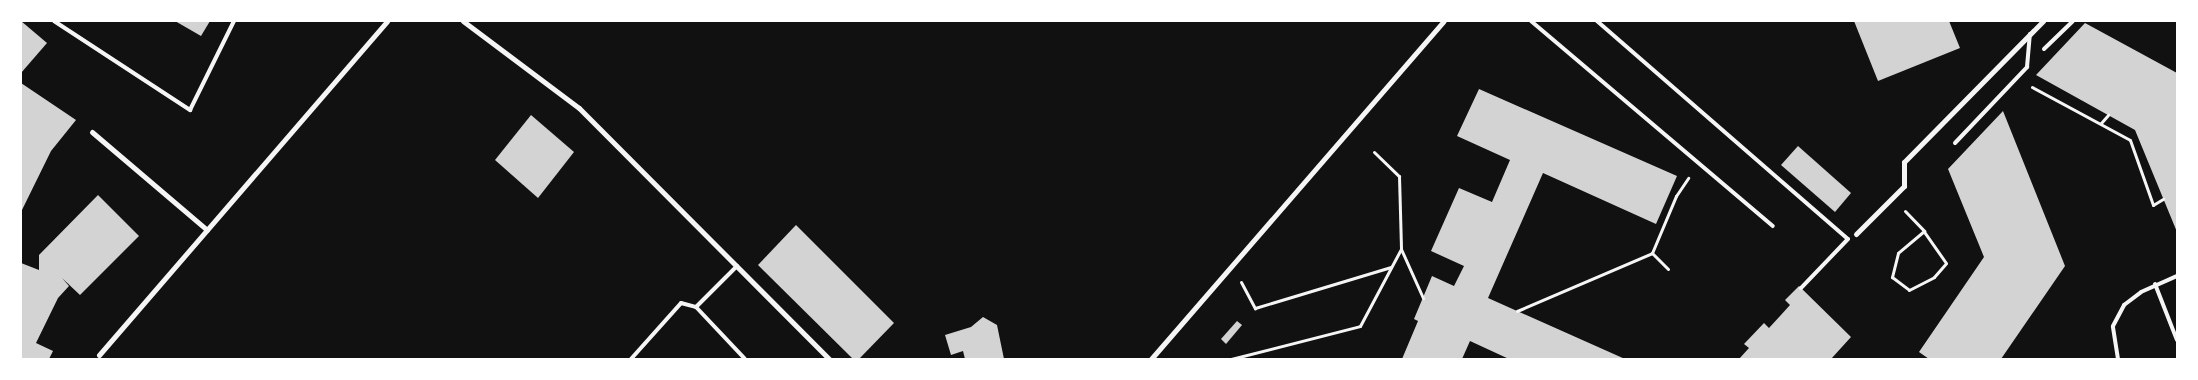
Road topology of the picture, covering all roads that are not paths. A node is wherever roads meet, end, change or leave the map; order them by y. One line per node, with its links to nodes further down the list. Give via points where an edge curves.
1 (54, 21): 2 (lane, via 190,110)
2 (234, 21)
3 (387, 21): 15 (street)
4 (463, 21): 17 (street, via 578,108)
5 (1444, 21): 27 (street)
6 (1531, 21): 14 (lane)
7 (1597, 21): 20 (lane, via 1848,239)
8 (2043, 21): 10 (street)
9 (2072, 21): 11 (lane)
10 (2030, 34): 13 (lane, via 2027,67); 16 (street, via 1904,162 1904,186)
11 (2044, 49)
12 (92, 132): 15 (street)
13 (1955, 143)
14 (1773, 226)
15 (207, 230): 23 (street)
16 (1856, 234)
17 (738, 266): 21 (lane); 26 (street)
18 (2177, 276): 19 (lane)
19 (2155, 284): 22 (lane); 28 (lane, via 2124,305 2113,326)
20 (1801, 288)
21 (696, 307): 24 (lane, via 681,303); 25 (lane)
22 (2177, 340)
23 (99, 355)
24 (631, 359)
25 (745, 359)
26 (829, 359)
27 (1151, 359)
28 (2118, 359)

